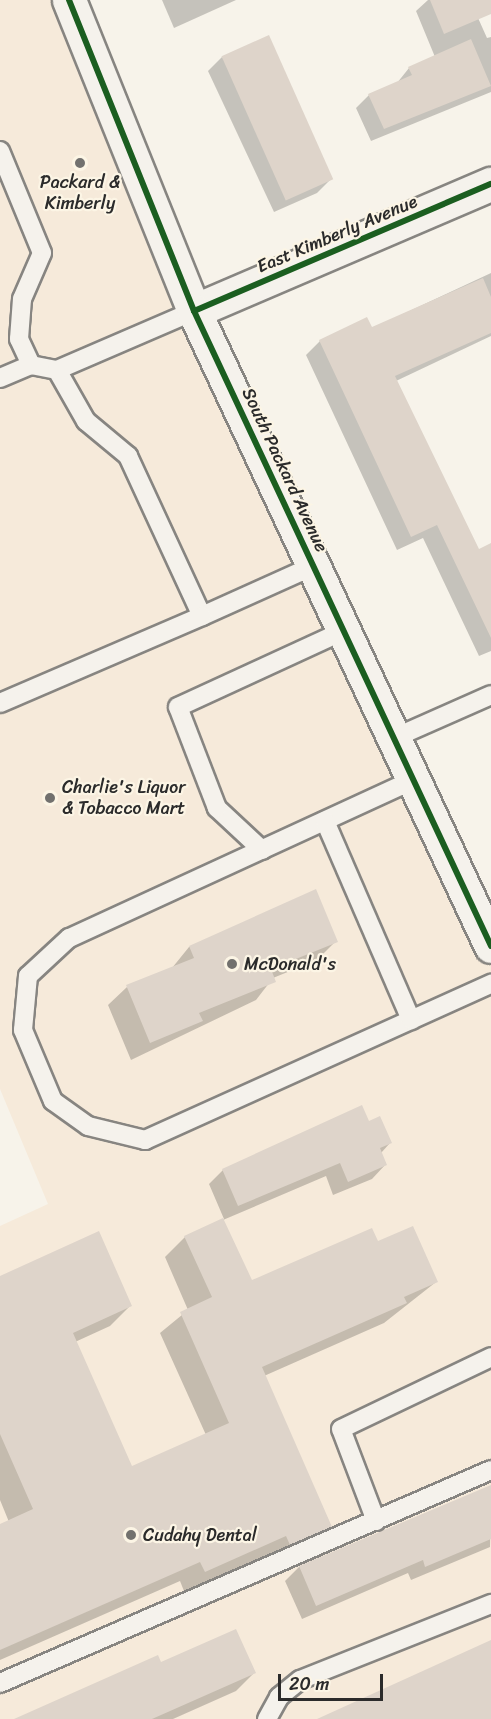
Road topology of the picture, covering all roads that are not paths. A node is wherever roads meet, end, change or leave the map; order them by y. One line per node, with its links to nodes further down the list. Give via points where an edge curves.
1 (69, 0): 4 (street, South Packard Avenue)
2 (0, 151): 5 (lane, via 42,253 22,299 19,339)
3 (491, 184): 4 (street, East Kimberly Avenue)
4 (194, 311): 6 (lane); 8 (street, South Packard Avenue)
5 (31, 365): 6 (lane); 7 (lane)
6 (57, 370): 9 (lane, via 87,421 128,456)
7 (0, 378)
8 (313, 566): 9 (lane); 10 (street, South Packard Avenue)
9 (202, 616): 12 (lane)
10 (343, 631): 13 (street, South Packard Avenue); 16 (lane, via 178,707 217,808)
11 (491, 695): 13 (lane)
12 (0, 703)
13 (394, 738): 14 (street, South Packard Avenue)
14 (413, 780): 15 (lane); 17 (street, South Packard Avenue)
15 (325, 820): 16 (lane); 19 (lane)
16 (262, 850): 19 (lane, via 69,939 28,976 23,1030 53,1101 88,1126 145,1140)
17 (491, 946)
18 (491, 984): 19 (lane)
19 (411, 1020)
20 (491, 1356): 22 (lane, via 341,1429)
21 (491, 1470): 22 (lane)
22 (376, 1521): 24 (lane)
23 (491, 1604): 25 (lane, via 300,1680 279,1697)
24 (0, 1683)
25 (267, 1719)

